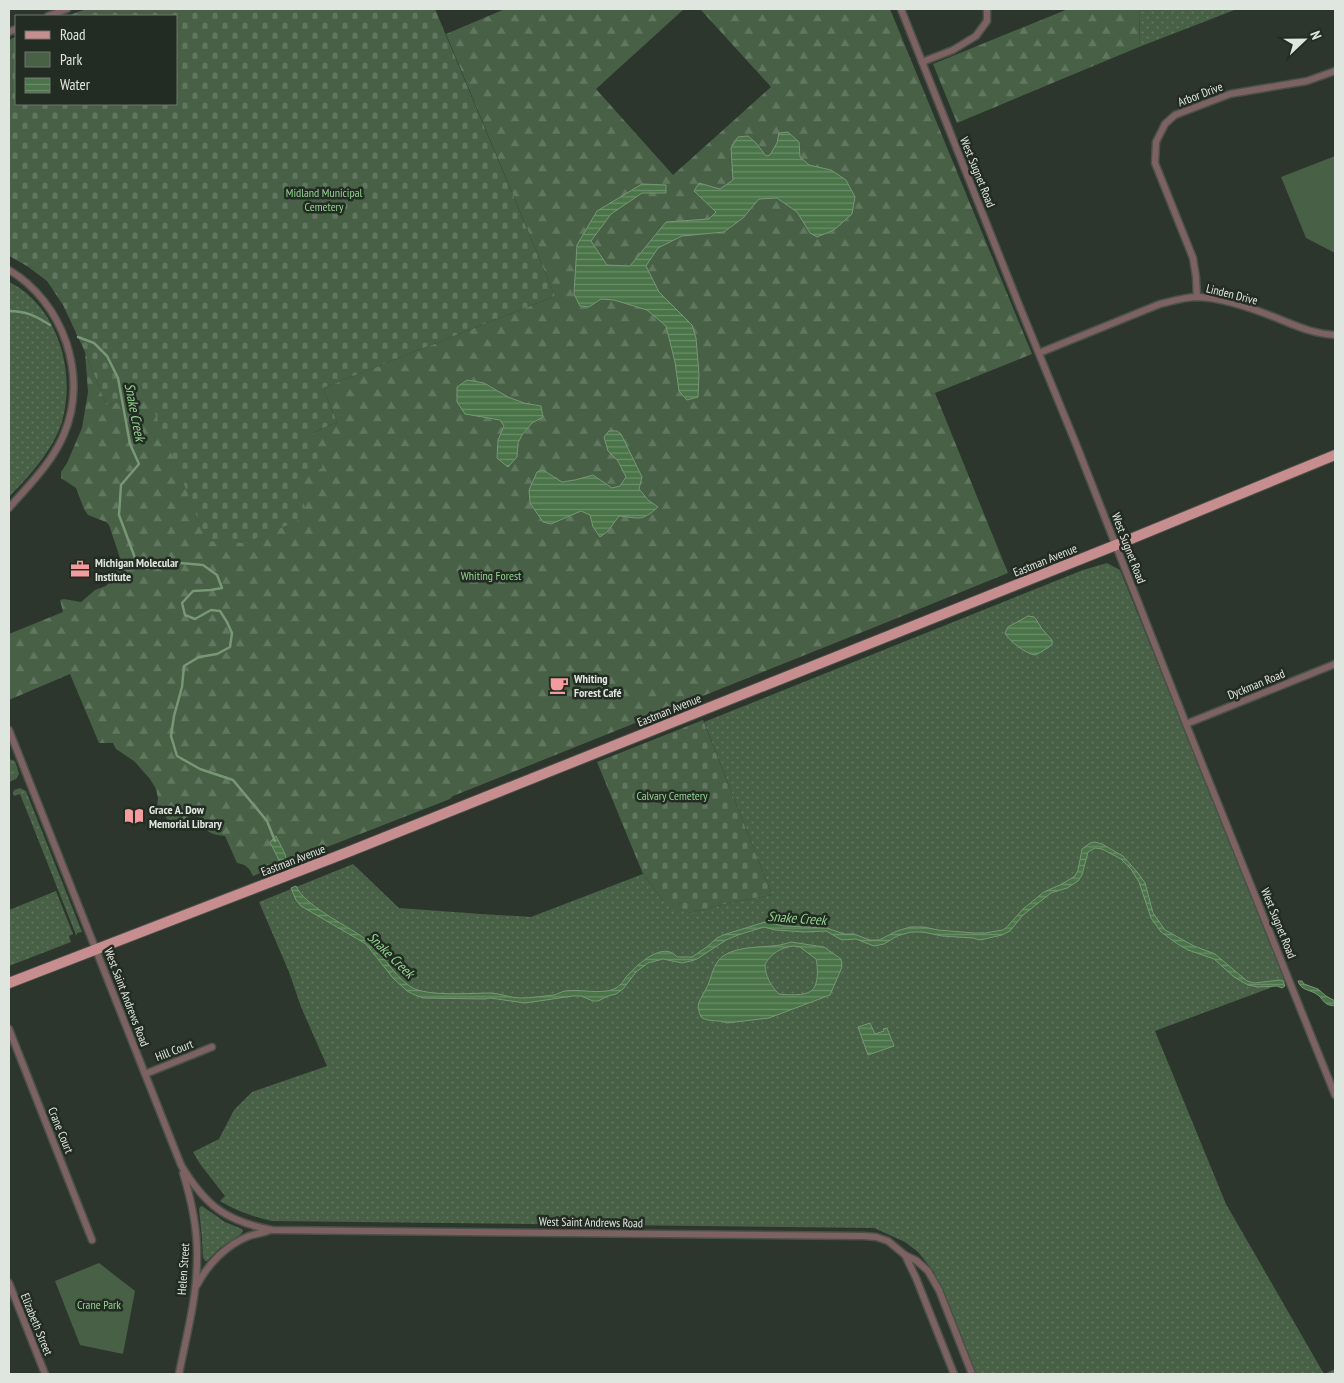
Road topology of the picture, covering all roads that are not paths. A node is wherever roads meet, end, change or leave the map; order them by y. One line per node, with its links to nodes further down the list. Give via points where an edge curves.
1 (67, 9): 4 (street)
2 (901, 9): 5 (street, West Sugnet Road)
3 (987, 9): 5 (street, via 987,21 976,36 953,50)
4 (51, 15)
5 (922, 62): 10 (street, West Sugnet Road)
6 (1335, 71): 8 (street, Arbor Drive, via 1307,81 1230,94 1175,115 1165,124 1156,142 1155,162 1193,258)
7 (9, 270): 12 (street, via 36,292 52,314 68,348 73,378 64,434 51,459)
8 (1197, 297): 9 (street, Linden Drive, via 1242,306 1305,330); 10 (street, Linden Drive, via 1160,304)
9 (1335, 335)
10 (1039, 353): 13 (street, West Sugnet Road)
11 (1335, 455): 13 (main road, Eastman Avenue)
12 (9, 508)
13 (1116, 545): 15 (street, West Sugnet Road); 17 (main road, Eastman Avenue, via 338,856)
14 (1335, 666): 15 (street, Dyckman Road)
15 (1186, 724): 22 (street, West Sugnet Road)
16 (9, 730): 17 (street, West Saint Andrews Road)
17 (95, 948): 18 (main road, Eastman Avenue); 21 (street, West Saint Andrews Road)
18 (9, 982)
19 (9, 1029): 25 (street, Crane Court)
20 (212, 1047): 21 (street, Hill Court)
21 (145, 1074): 23 (street, West Saint Andrews Road)
22 (1335, 1095)
23 (181, 1165): 24 (street, West Saint Andrews Road, via 204,1198 218,1210 240,1222); 28 (street, Helen Street, via 196,1228)
24 (272, 1230): 26 (street, West Saint Andrews Road, via 864,1236 888,1241); 28 (street, West Saint Andrews Road, via 249,1236 229,1247 208,1266)
25 (92, 1240)
26 (905, 1255): 31 (street, West Saint Andrews Road); 32 (street, West Saint Andrews Road, via 928,1271 939,1290)
27 (9, 1283): 29 (street, Elizabeth Street)
28 (195, 1288): 30 (street, Helen Street)
29 (45, 1374)
30 (179, 1374)
31 (954, 1374)
32 (972, 1374)

